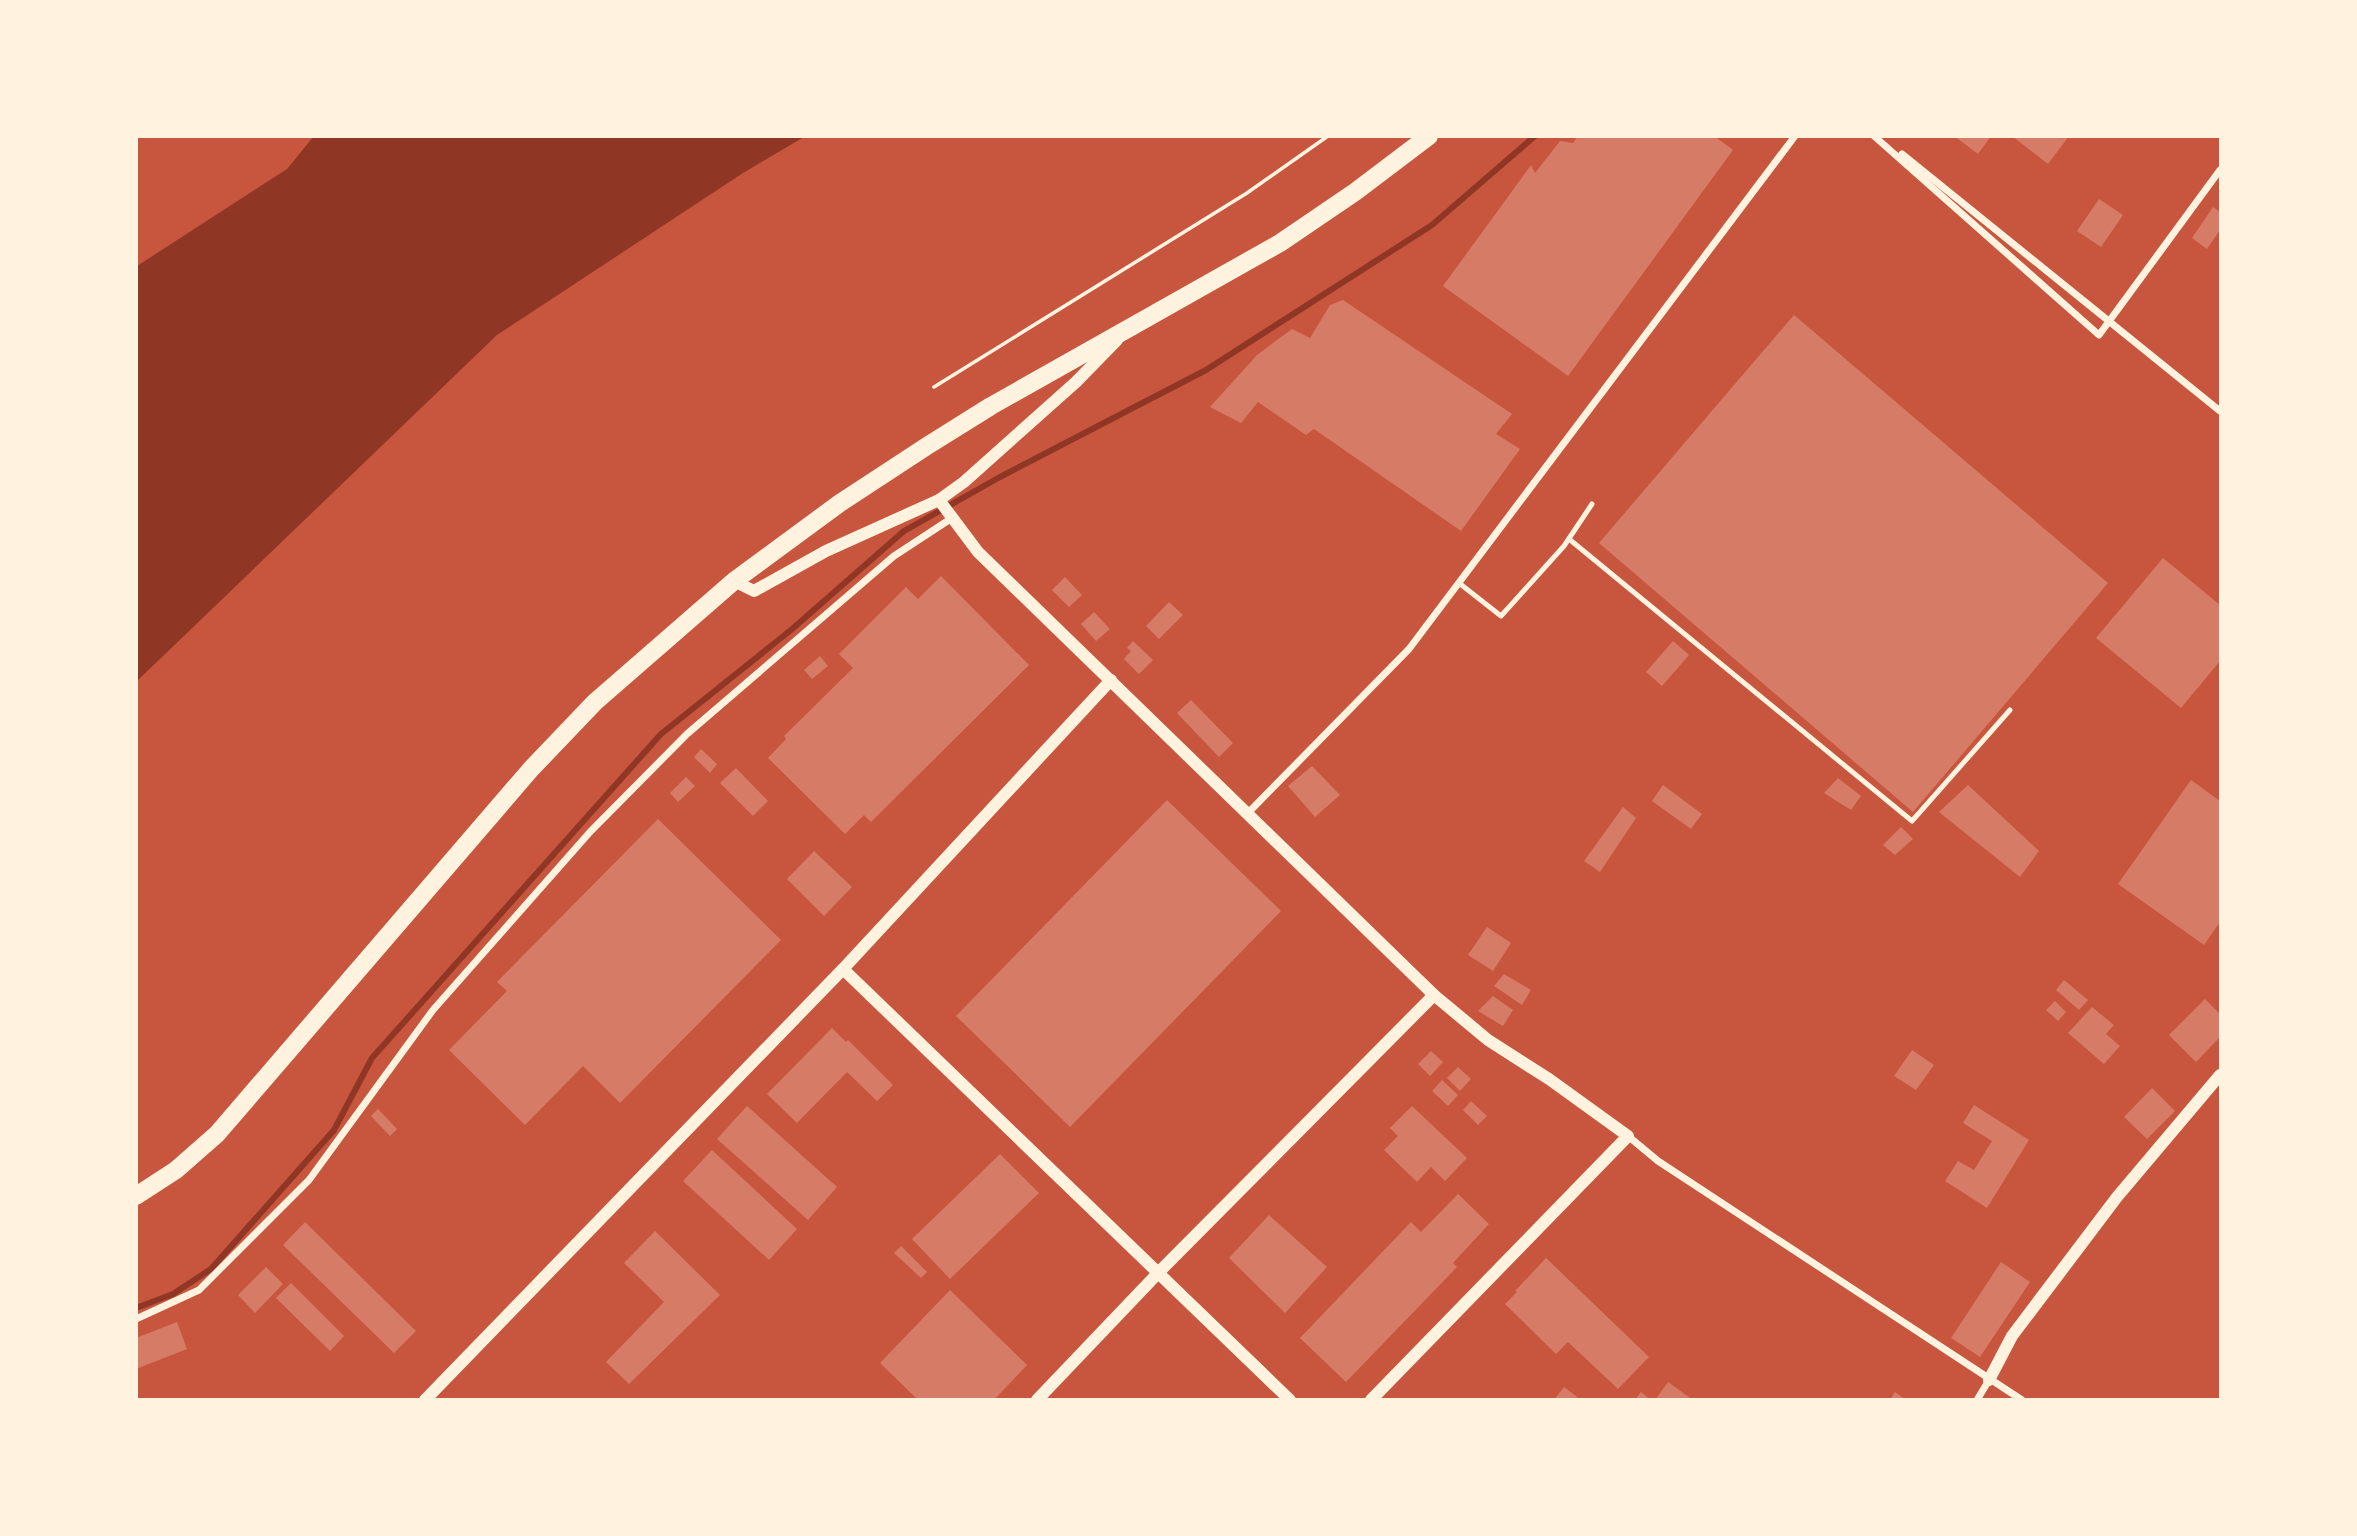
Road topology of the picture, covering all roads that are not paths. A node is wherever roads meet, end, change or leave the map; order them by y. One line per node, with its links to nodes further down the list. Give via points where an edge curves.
1 (1429, 136): 6 (main road, via 1280,243)
2 (1796, 136): 13 (street)
3 (1877, 136): 5 (street); 5 (street, via 2099,335)
4 (2221, 170): 5 (street)
5 (2109, 321): 7 (street)
6 (1130, 328): 8 (street, via 1076,382); 12 (main road, via 927,446 840,503)
7 (2221, 411)
8 (939, 500): 10 (street); 12 (street, via 826,551 754,591)
9 (1592, 505): 11 (lane)
10 (953, 518): 14 (street, via 978,552); 23 (street, via 894,556 687,734 590,832 433,1010 309,1180 199,1290)
11 (1569, 539): 13 (lane, via 1501,616); 15 (lane, via 1912,821)
12 (734, 582): 21 (main road, via 595,702 531,769 216,1133 176,1170)
13 (1459, 583): 16 (street, via 1409,649)
14 (1111, 680): 16 (street); 17 (street)
15 (2010, 710)
16 (1248, 814): 18 (street)
17 (843, 969): 22 (street); 25 (street)
18 (1434, 995): 20 (street, via 1488,1040); 22 (street)
19 (2221, 1075): 24 (street, via 2110,1207 2012,1336)
20 (1628, 1136): 24 (street, via 1658,1161); 28 (street)
21 (136, 1196)
22 (1159, 1272): 26 (street); 27 (street)
23 (136, 1319)
24 (1989, 1380): 29 (street); 30 (street)
25 (425, 1399)
26 (1037, 1399)
27 (1290, 1399)
28 (1371, 1399)
29 (1978, 1399)
30 (2022, 1399)

